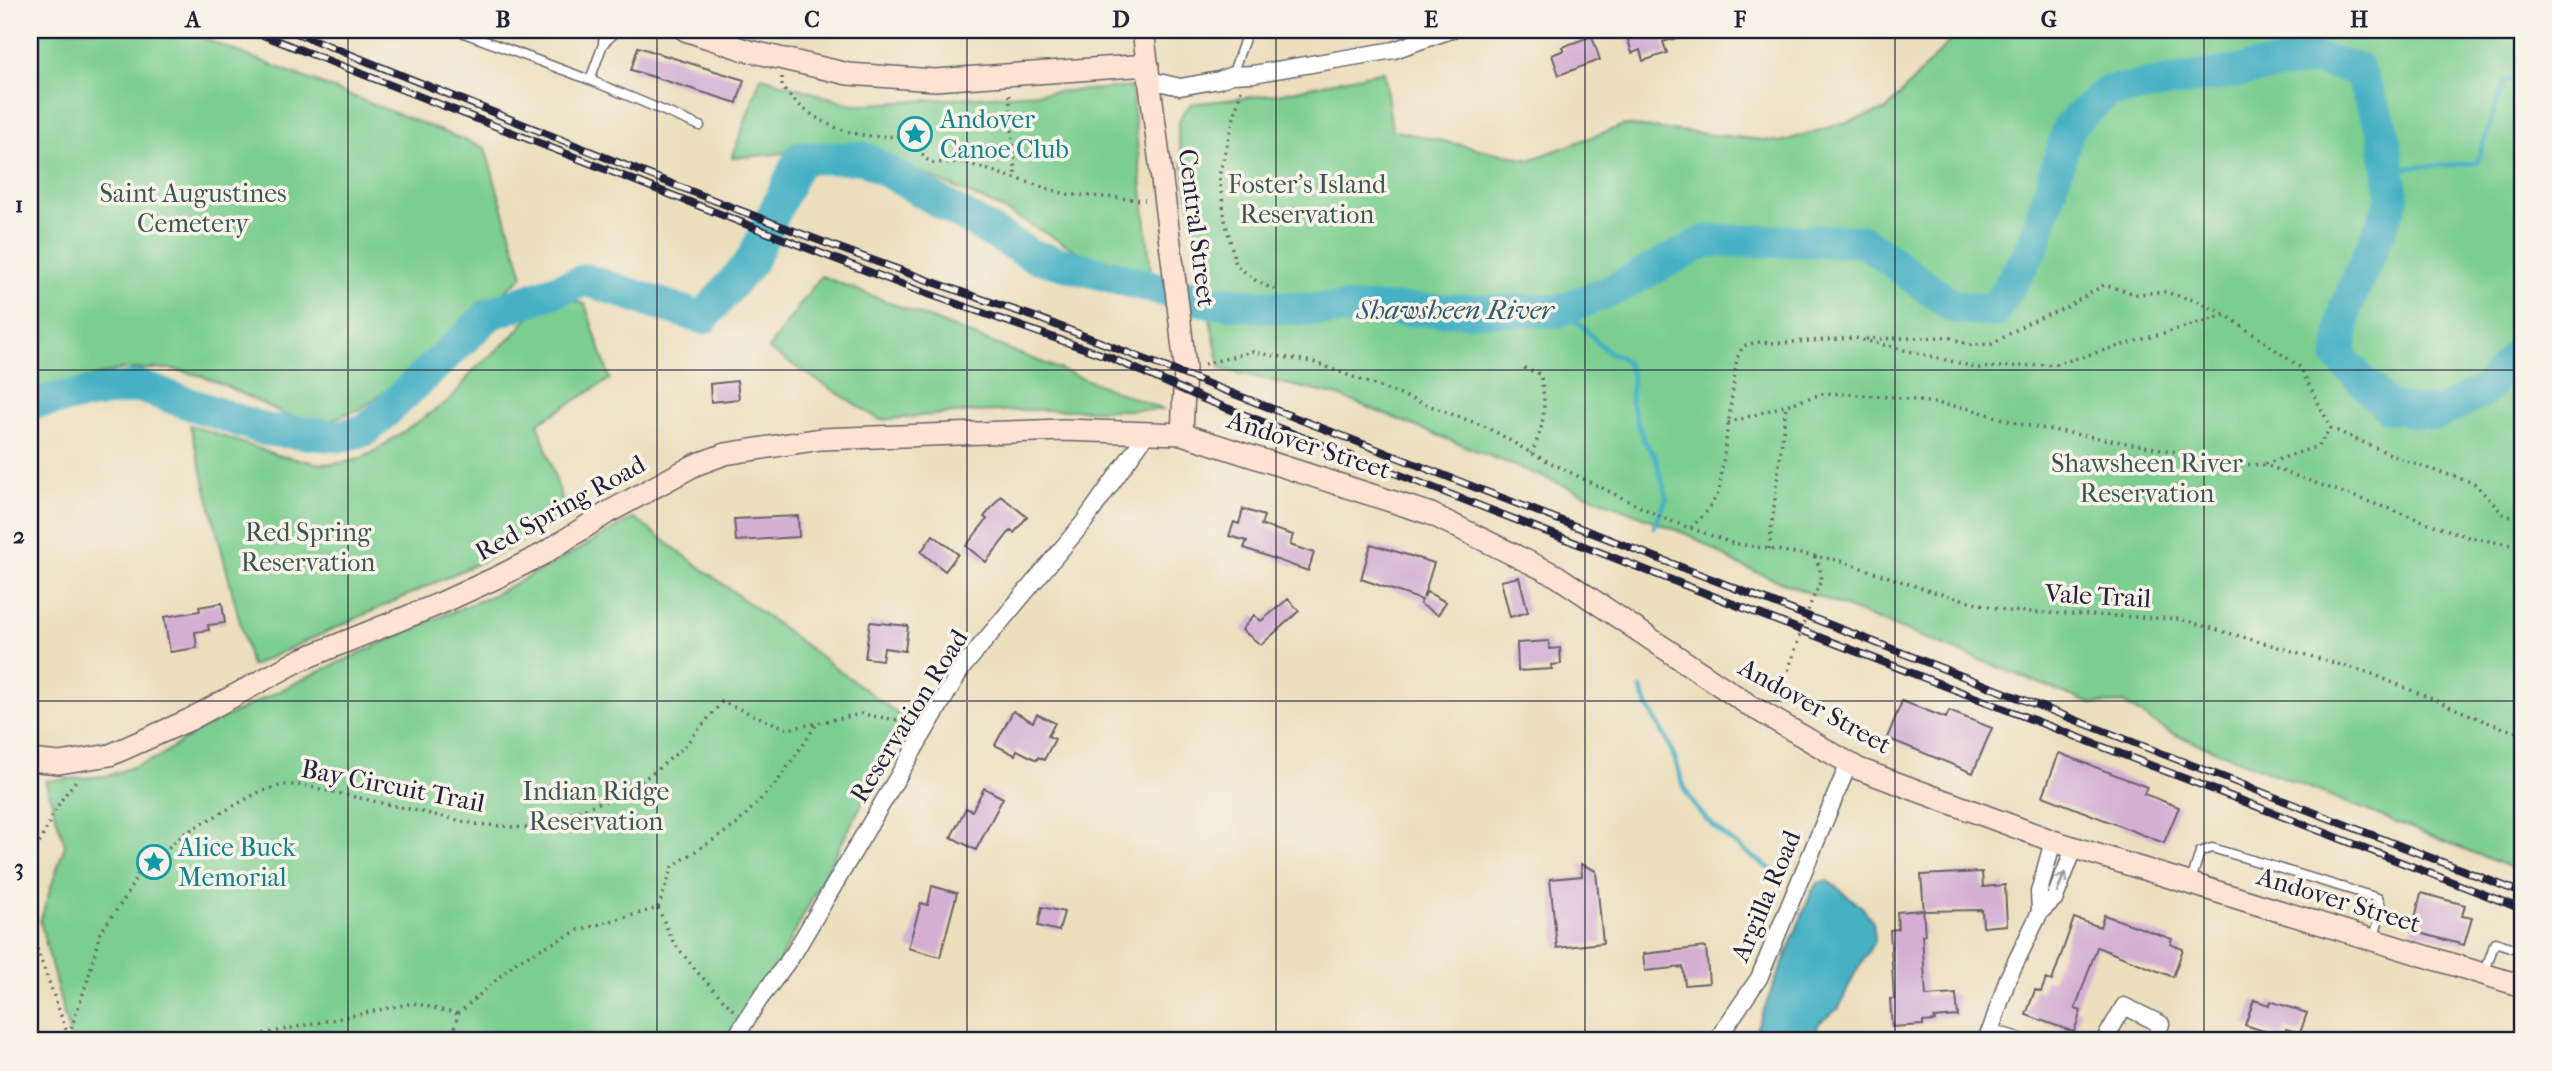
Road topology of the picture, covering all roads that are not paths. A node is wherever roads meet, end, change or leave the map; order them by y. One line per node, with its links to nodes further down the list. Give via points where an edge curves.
1 (604, 30): 8 (lane)
2 (618, 30): 8 (lane)
3 (685, 30): 9 (main road, via 745,50 861,75 935,80)
4 (1143, 30): 9 (main road, Central Street)
5 (1248, 30): 10 (lane)
6 (1451, 30): 10 (street, via 1394,50)
7 (464, 33): 11 (lane)
8 (603, 44): 11 (lane)
9 (1149, 73): 10 (street, via 1180,87); 14 (main road, Central Street, via 1185,368)
10 (1238, 75)
11 (590, 80): 12 (lane)
12 (700, 126)
13 (1148, 432): 14 (main road, Andover Street); 15 (main road, Red Spring Road, via 1063,430 821,439 725,454 695,465 500,576 300,660 189,720 110,755 59,764); 26 (street, Reservation Road, via 1084,522 962,668 794,953)
14 (1182, 434): 16 (main road, Andover Street, via 1443,519 1557,576 1749,705)
15 (30, 760)
16 (1849, 763): 17 (main road, Andover Street); 27 (street, Argilla Road, via 1759,978)
17 (2053, 841): 18 (main road, Andover Street); 20 (street, via 2039,892)
18 (2075, 846): 19 (main road, Andover Street); 20 (street, one-way to 18, via 2055,898)
19 (2190, 883): 21 (main road, Andover Street); 21 (lane, via 2200,852 2212,848 2378,898 2382,909)
20 (2040, 912): 25 (street, via 2008,978)
21 (2373, 940): 23 (main road, Andover Street)
22 (2522, 951): 23 (lane, via 2495,942)
23 (2484, 974): 24 (main road, Andover Street)
24 (2522, 986)
25 (1988, 1037): 28 (street)
26 (733, 1041)
27 (1716, 1041)
28 (2018, 1041)
29 (2104, 1041): 30 (street, via 2124,1006 2161,1024)
30 (2154, 1041)

